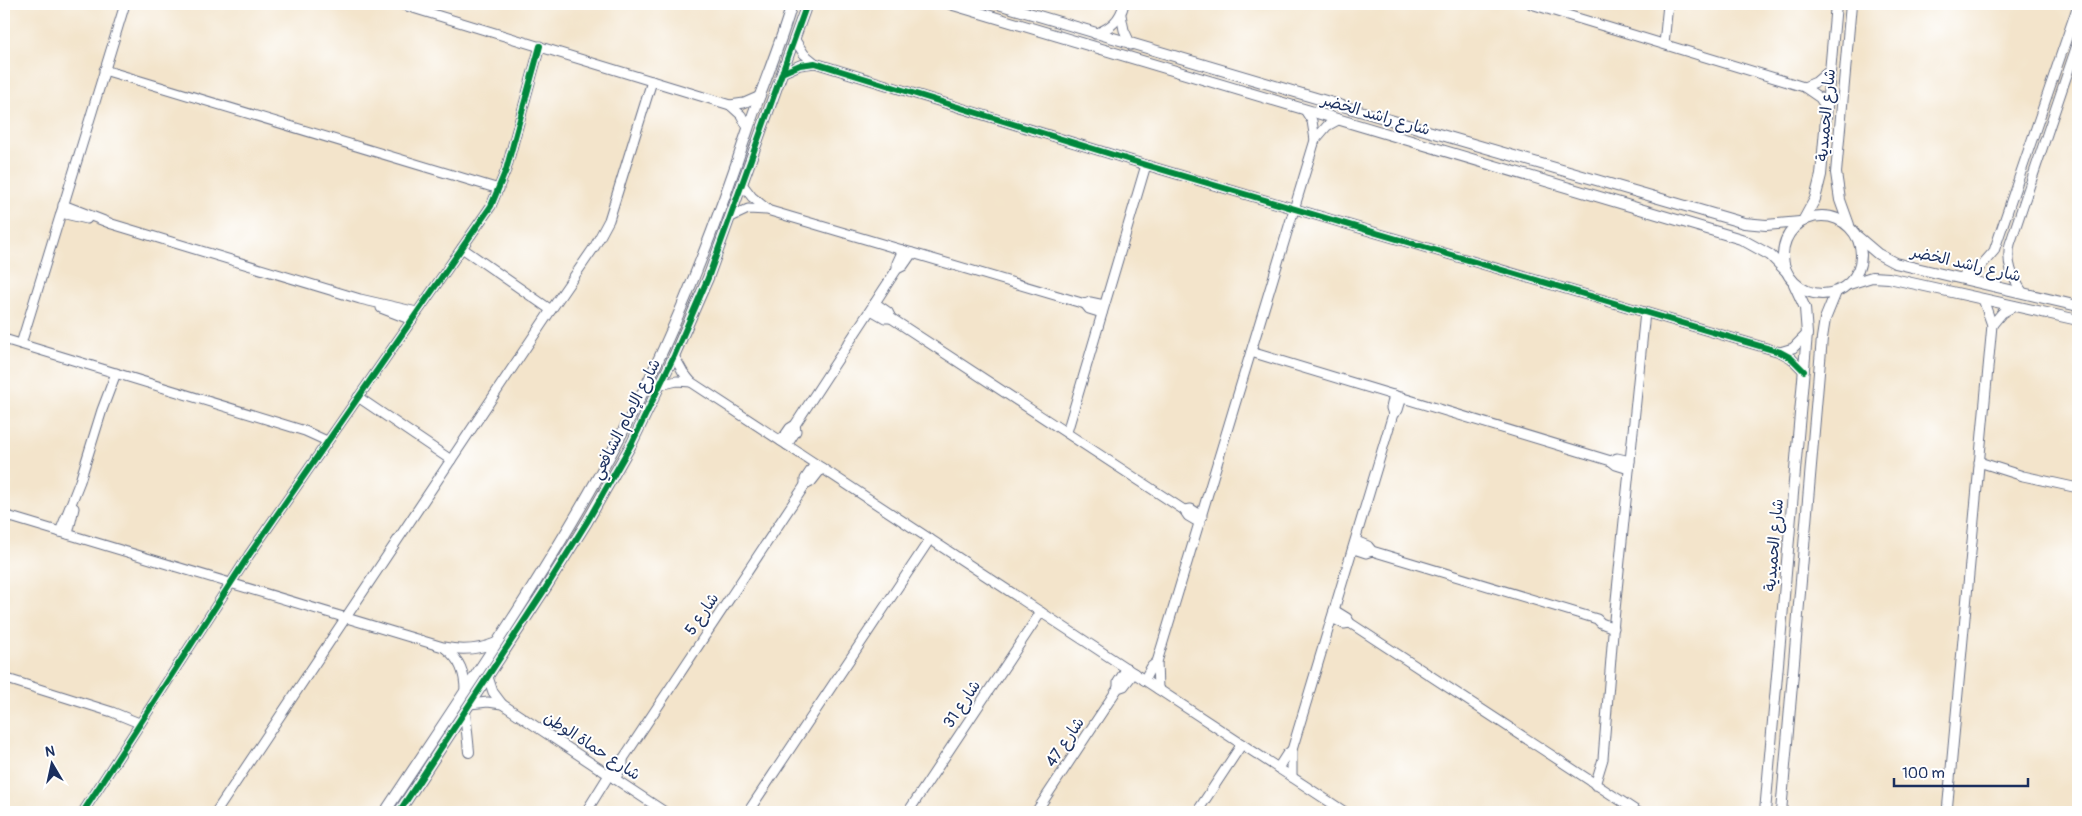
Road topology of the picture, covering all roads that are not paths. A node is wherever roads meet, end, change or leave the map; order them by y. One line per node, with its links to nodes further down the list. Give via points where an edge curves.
1 (125, 4): 21 (street)
2 (400, 4): 19 (street)
3 (792, 4): 26 (street, شارع الإمام الشافعي)
4 (807, 4): 15 (street, شارع الإمام الشافعي)
5 (950, 4): 29 (street, شارع راشد الخضر)
6 (998, 4): 14 (street, شارع راشد الخضر)
7 (1124, 4): 13 (street)
8 (1531, 4): 17 (street)
9 (1668, 4): 17 (street)
10 (1836, 4): 22 (street, شارع الحميدية)
11 (1851, 4): 43 (street, شارع الحميدية, via 1836,173 1840,200)
12 (2078, 5): 33 (street)
13 (1121, 15): 14 (street, via 1110,27); 18 (street)
14 (1095, 34): 18 (street, شارع راشد الخضر)
15 (795, 40): 20 (street); 23 (street, شارع الإمام الشافعي)
16 (2078, 42): 35 (street)
17 (1664, 44): 25 (street)
18 (1131, 45): 42 (street, شارع راشد الخضر, via 1744,222 1766,225)
19 (540, 46): 24 (street); 37 (street)
20 (815, 64): 23 (street, via 800,65); 34 (street)
21 (104, 70): 37 (street); 39 (street)
22 (1830, 70): 25 (street); 28 (street, شارع الحميدية)
23 (784, 72): 36 (street, شارع الإمام الشافعي)
24 (652, 81): 27 (street); 57 (street, via 609,220)
25 (1804, 87): 28 (street, via 1815,94)
26 (760, 96): 27 (street, via 744,103); 31 (street, شارع الإمام الشافعي)
27 (730, 104): 31 (street)
28 (1827, 109): 42 (street, شارع الحميدية, via 1819,187)
29 (1305, 110): 30 (street, شارع راشد الخضر); 32 (street, via 1314,127)
30 (1338, 120): 32 (street, via 1322,130); 47 (street, شارع راشد الخضر, via 1741,239)
31 (748, 128): 93 (street, شارع الإمام الشافعي, via 697,274 645,389 576,516)
32 (1315, 140): 38 (street)
33 (2026, 158): 35 (street, via 2031,164); 48 (street, via 1994,251 1980,267)
34 (1146, 164): 38 (street); 58 (street)
35 (2036, 164): 52 (street, via 2008,251 2011,273)
36 (742, 184): 40 (street); 41 (street, شارع الإمام الشافعي)
37 (499, 189): 45 (street)
38 (1295, 208): 59 (street); 66 (street)
39 (62, 209): 60 (street); 65 (street)
40 (767, 210): 41 (street, via 748,209); 46 (street)
41 (731, 217): 68 (street, شارع الإمام الشافعي)
42 (1802, 222): 43 (street, via 1812,217 1832,217); 47 (street, via 1789,234 1783,249)
43 (1849, 226): 44 (street)
44 (1856, 235): 48 (street, شارع راشد الخضر, via 1878,254 1895,263); 50 (street, via 1861,261 1859,270)
45 (462, 248): 57 (street); 60 (street)
46 (907, 251): 54 (street); 58 (street, via 1084,304 1090,302)
47 (1786, 270): 49 (street)
48 (1960, 278): 52 (street, شارع راشد الخضر)
49 (1794, 284): 51 (street, via 1814,294); 63 (street, شارع الحميدية, via 1805,308)
50 (1848, 285): 51 (street); 53 (street, شارع راشد الخضر, via 1872,278 1889,278)
51 (1836, 292): 125 (street, شارع الحميدية, via 1825,319 1822,338)
52 (2023, 293): 56 (street, شارع راشد الخضر)
53 (1983, 299): 55 (street, شارع راشد الخضر); 62 (street)
54 (873, 306): 75 (street, via 888,312 891,318); 77 (street, via 790,428)
55 (2015, 306): 61 (street, شارع راشد الخضر); 62 (street)
56 (2078, 306)
57 (551, 310): 78 (street)
58 (1103, 310): 75 (street)
59 (1645, 312): 67 (street); 79 (street)
60 (415, 316): 74 (street)
61 (2078, 320)
62 (1992, 325): 81 (street)
63 (1807, 334): 67 (street, via 1793,348); 69 (street, شارع الحميدية)
64 (4, 339): 65 (street)
65 (21, 344): 70 (street)
66 (1251, 352): 73 (street); 84 (street)
67 (1780, 352): 69 (street)
68 (674, 356): 71 (street); 72 (street, شارع الإمام الشافعي)
69 (1804, 371): 124 (street, شارع الحميدية)
70 (113, 372): 76 (street, via 305,431); 85 (street)
71 (691, 382): 72 (street); 77 (street)
72 (660, 385): 97 (street, شارع الإمام الشافعي, via 587,522)
73 (1398, 396): 79 (street, via 1611,460 1616,465); 87 (street, via 1398,410 1393,414)
74 (358, 398): 76 (street); 78 (street)
75 (1067, 432): 84 (street, via 1184,510 1188,516)
76 (327, 441): 88 (street)
77 (784, 443): 80 (street)
78 (451, 460): 91 (street)
79 (1630, 465): 92 (street)
80 (818, 466): 86 (street); 109 (street, شارع 5, via 805,479 806,485 623,759 623,765)
81 (1979, 466): 82 (street); 126 (street)
82 (2078, 488)
83 (4, 515): 85 (street)
84 (1201, 519): 95 (street)
85 (64, 533): 88 (street)
86 (930, 539): 89 (street); 118 (street)
87 (1355, 545): 90 (street); 92 (street, via 1368,546 1372,551 1597,619 1601,623)
88 (231, 584): 91 (street); 104 (street)
89 (1041, 612): 96 (street); 119 (street, شارع 31)
90 (1333, 614): 106 (street); 111 (street)
91 (345, 618): 94 (street); 113 (street)
92 (1614, 624): 111 (street, via 1603,759)
93 (495, 643): 94 (street, via 464,650); 101 (street, شارع الإمام الشافعي)
94 (443, 647): 101 (street, via 458,661)
95 (1157, 662): 99 (street); 100 (street)
96 (1130, 671): 99 (street); 120 (street, شارع 47, via 1118,682 1118,688)
97 (488, 676): 102 (street, شارع حماة الوطن); 103 (street, شارع الإمام الشافعي)
98 (4, 678): 104 (street)
99 (1144, 680): 100 (street)
100 (1158, 689): 105 (street)
101 (465, 691): 114 (street, شارع الإمام الشافعي)
102 (502, 704): 103 (street, via 488,702); 109 (street, شارع حماة الوطن)
103 (468, 708): 107 (street); 115 (street, شارع الإمام الشافعي)
104 (139, 723): 112 (street)
105 (1242, 744): 108 (street); 121 (street)
106 (1292, 750): 108 (street); 110 (street)
107 (469, 752)
108 (1278, 768): 110 (street)
109 (611, 776): 116 (street, شارع 5); 117 (street, شارع حماة الوطن)
110 (1292, 777): 122 (street)
111 (1595, 785): 123 (street)
112 (82, 812)
113 (216, 812)
114 (385, 812)
115 (399, 812)
116 (586, 812)
117 (665, 812)
118 (748, 812)
119 (908, 812)
120 (1036, 812)
121 (1197, 812)
122 (1345, 812)
123 (1638, 812)
124 (1765, 812)
125 (1781, 812)
126 (1947, 812)

